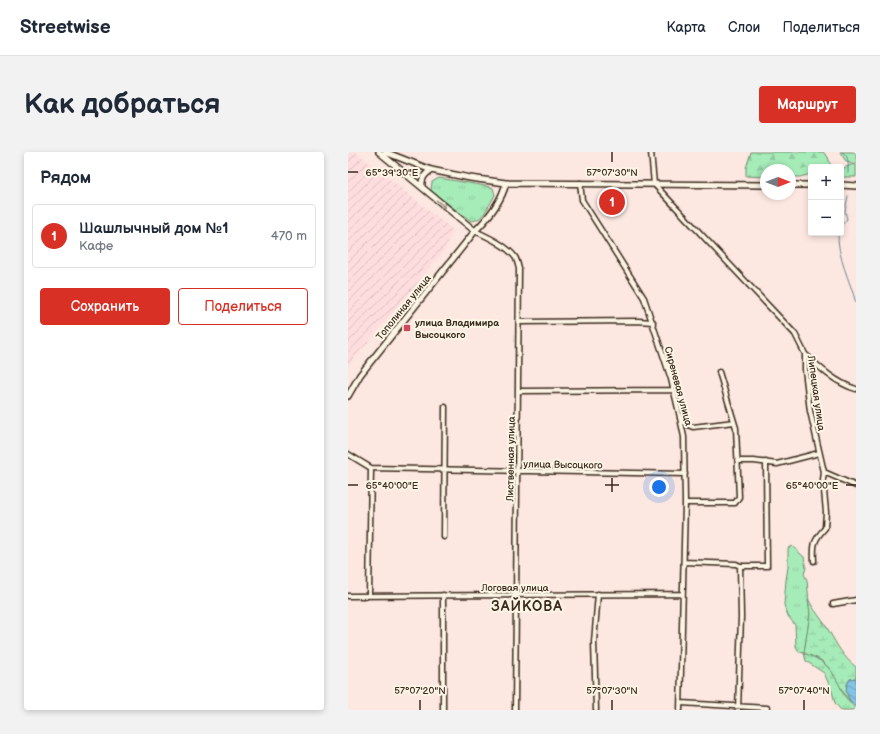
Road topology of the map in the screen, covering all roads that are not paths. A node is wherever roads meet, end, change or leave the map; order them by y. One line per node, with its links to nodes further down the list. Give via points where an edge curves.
1 (379, 152): 13 (main road)
2 (386, 152): 4 (main road)
3 (651, 152): 7 (street)
4 (431, 170): 5 (main road); 13 (main road, via 421,181)
5 (506, 183): 6 (main road); 14 (main road, Тополиная улица, via 504,192)
6 (580, 183): 7 (main road); 16 (street, Сиреневая улица, via 582,200 644,298)
7 (654, 184): 8 (main road); 17 (street, Липецкая улица, via 795,334)
8 (760, 185)
9 (796, 185): 10 (main road)
10 (808, 185)
11 (844, 185): 12 (main road)
12 (856, 186)
13 (422, 188): 14 (main road, one-way to 14)
14 (475, 231): 15 (street, Лиственная улица, via 500,244 516,258 519,269); 22 (main road, Тополиная улица, via 360,375)
15 (520, 322): 16 (street); 21 (street, Лиственная улица)
16 (653, 322): 20 (street, Сиреневая улица)
17 (805, 354): 19 (street, via 824,372); 26 (street, Липецкая улица, via 810,411)
18 (719, 372): 25 (street)
19 (856, 389)
20 (673, 390): 21 (street); 24 (street, Сиреневая улица)
21 (519, 391): 32 (street, Лиственная улица)
22 (348, 396)
23 (445, 407): 31 (street)
24 (680, 418): 25 (street, via 693,427); 34 (street, Сиреневая улица, via 684,436)
25 (734, 422): 28 (street)
26 (819, 452): 29 (street, via 777,464); 33 (street, Липецкая улица)
27 (348, 454): 30 (street, улица Высоцкого)
28 (738, 461): 29 (street); 36 (street, via 739,497 735,503)
29 (766, 462): 40 (street, via 767,566)
30 (371, 468): 31 (street, улица Высоцкого); 46 (street)
31 (444, 470): 32 (street, улица Высоцкого); 37 (street)
32 (518, 471): 34 (street, улица Высоцкого); 41 (street, Лиственная улица)
33 (824, 472): 35 (street); 38 (street, Липецкая улица, via 825,528 813,546)
34 (685, 474): 36 (street, Сиреневая улица)
35 (856, 486)
36 (685, 503): 39 (street, Сиреневая улица)
37 (444, 536)
38 (814, 561)
39 (684, 562): 40 (street); 43 (street, Сиреневая улица)
40 (740, 566): 50 (street)
41 (516, 594): 42 (street, Логовая улица); 44 (street, Логовая улица); 52 (street, Лиственная улица)
42 (598, 594): 43 (street, Логовая улица); 53 (street, via 594,642)
43 (682, 594): 49 (street, Сиреневая улица)
44 (443, 595): 46 (street, Логовая улица); 51 (street)
45 (348, 596): 46 (street, Логовая улица)
46 (369, 596)
47 (856, 600): 48 (street)
48 (833, 604)
49 (681, 703): 50 (street); 54 (street, Сиреневая улица)
50 (738, 708): 55 (street)
51 (443, 710)
52 (515, 710)
53 (596, 710)
54 (680, 710)
55 (767, 710)

